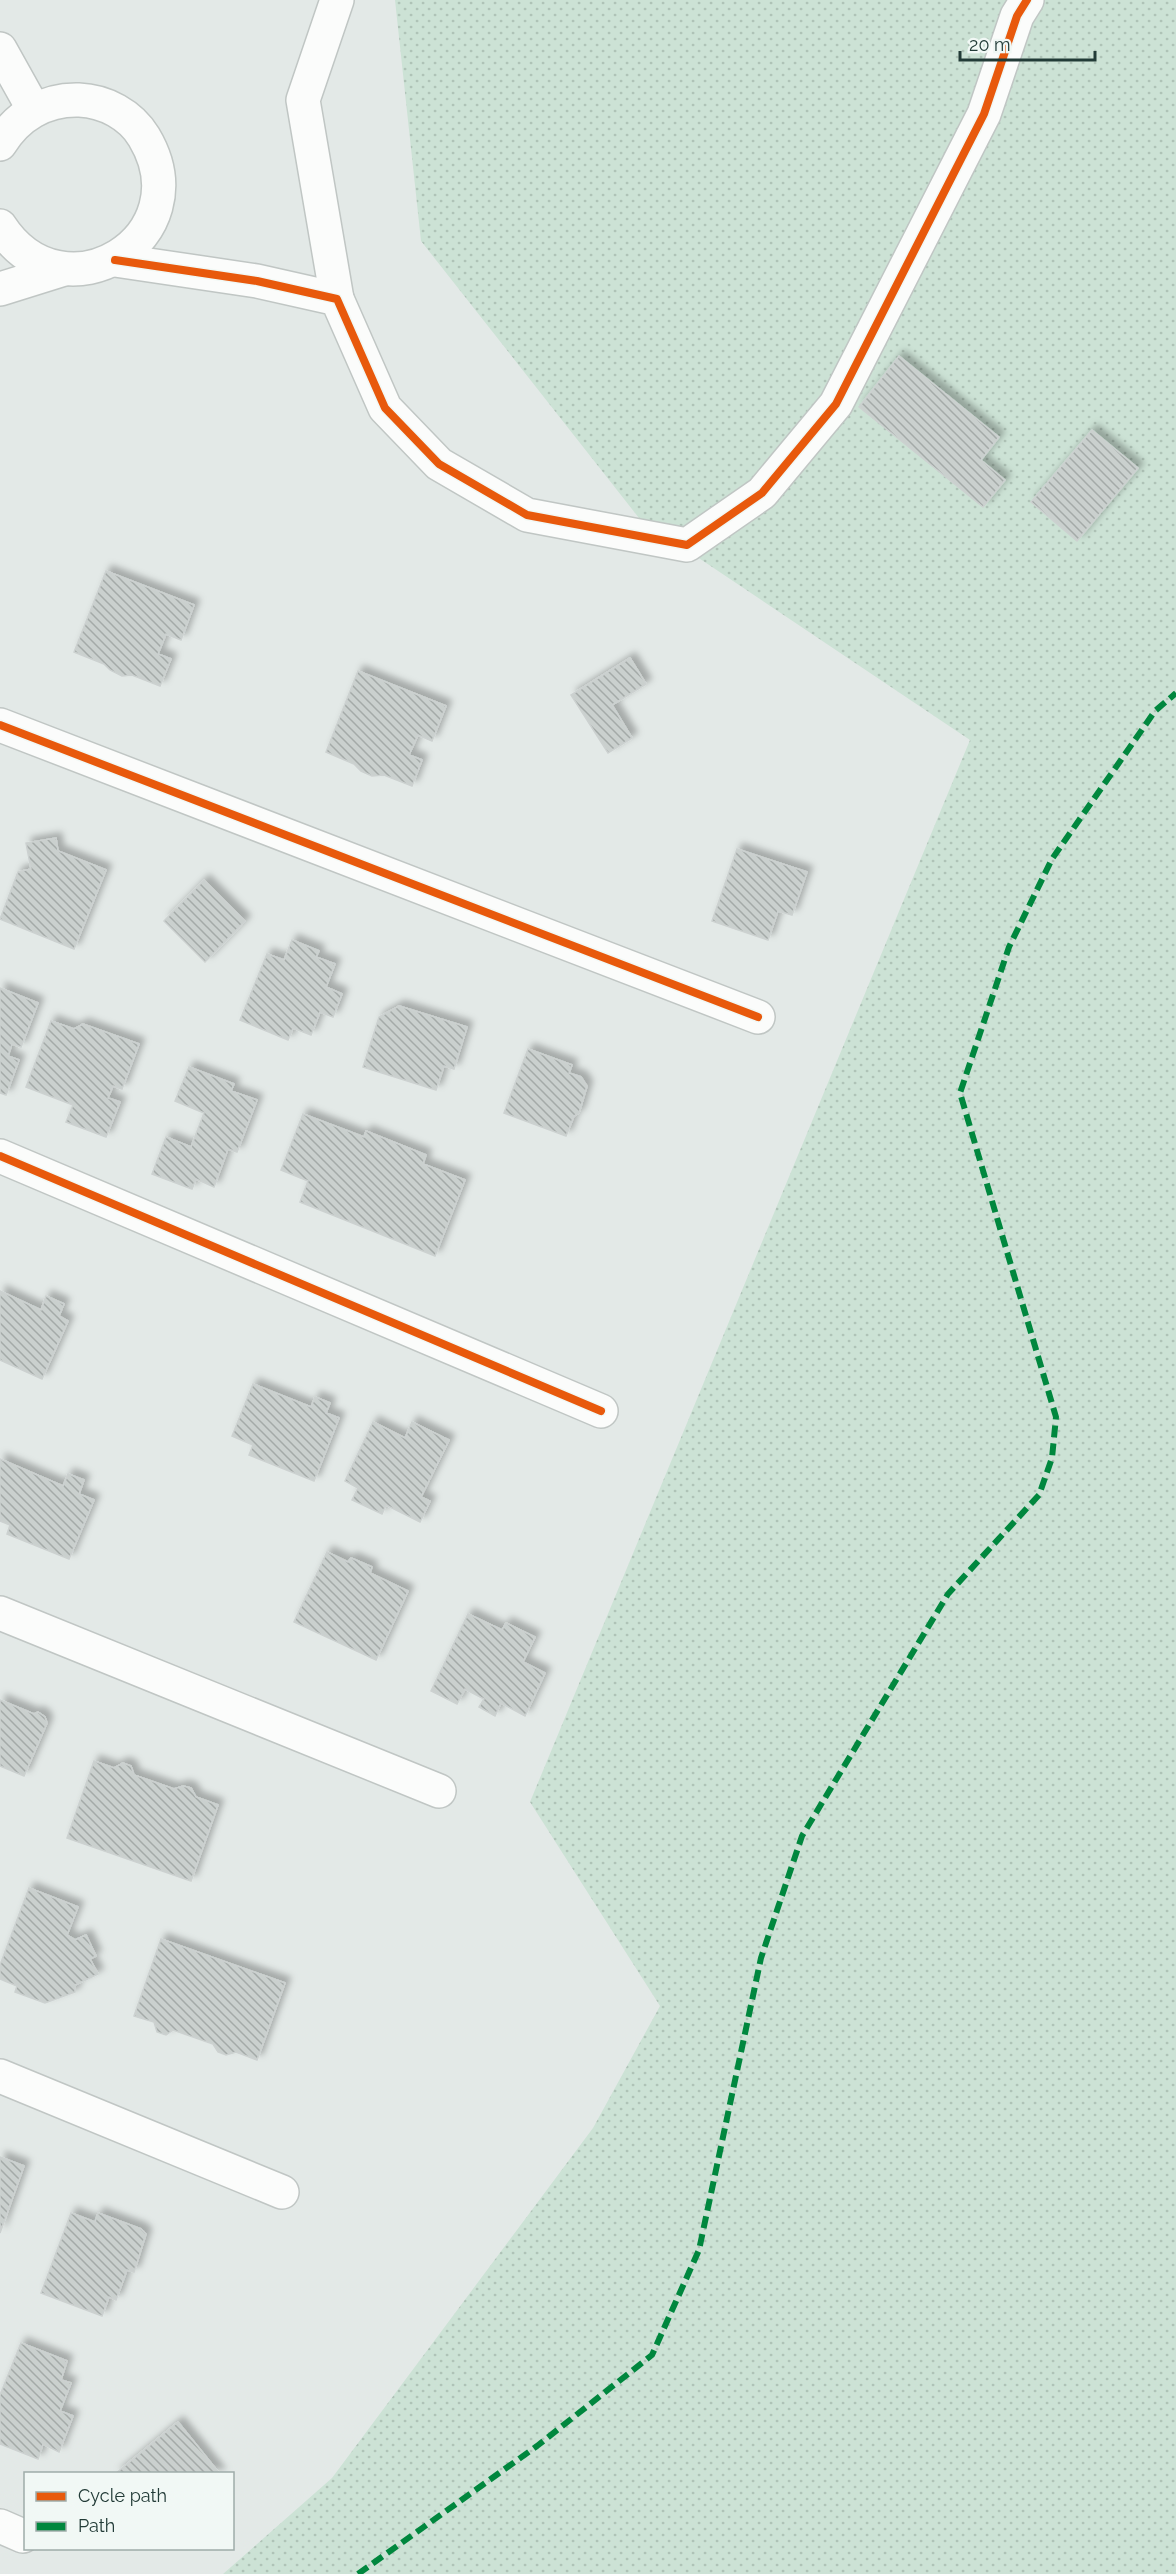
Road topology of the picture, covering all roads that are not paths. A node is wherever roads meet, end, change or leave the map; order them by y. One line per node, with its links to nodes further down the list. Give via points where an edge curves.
1 (337, 0): 10 (street, via 303,100)
2 (1027, 0): 10 (street, via 1017,16 984,114 836,404 762,493 687,544 527,514 439,464 385,408)
3 (0, 49): 4 (street)
4 (34, 110): 5 (street, via 13,126); 7 (street, via 71,100 98,102 133,123 149,144 159,181 156,207 136,243)
5 (0, 144)
6 (0, 226): 8 (street, via 27,255)
7 (115, 260): 8 (street, via 90,268); 10 (street, via 257,281)
8 (64, 269): 9 (street)
9 (0, 289)
10 (337, 298)
11 (0, 725): 12 (street)
12 (758, 1017)
13 (0, 1155): 14 (street)
14 (601, 1411)
15 (0, 1613): 16 (street)
16 (439, 1791)
17 (0, 2076): 18 (street)
18 (282, 2192)

